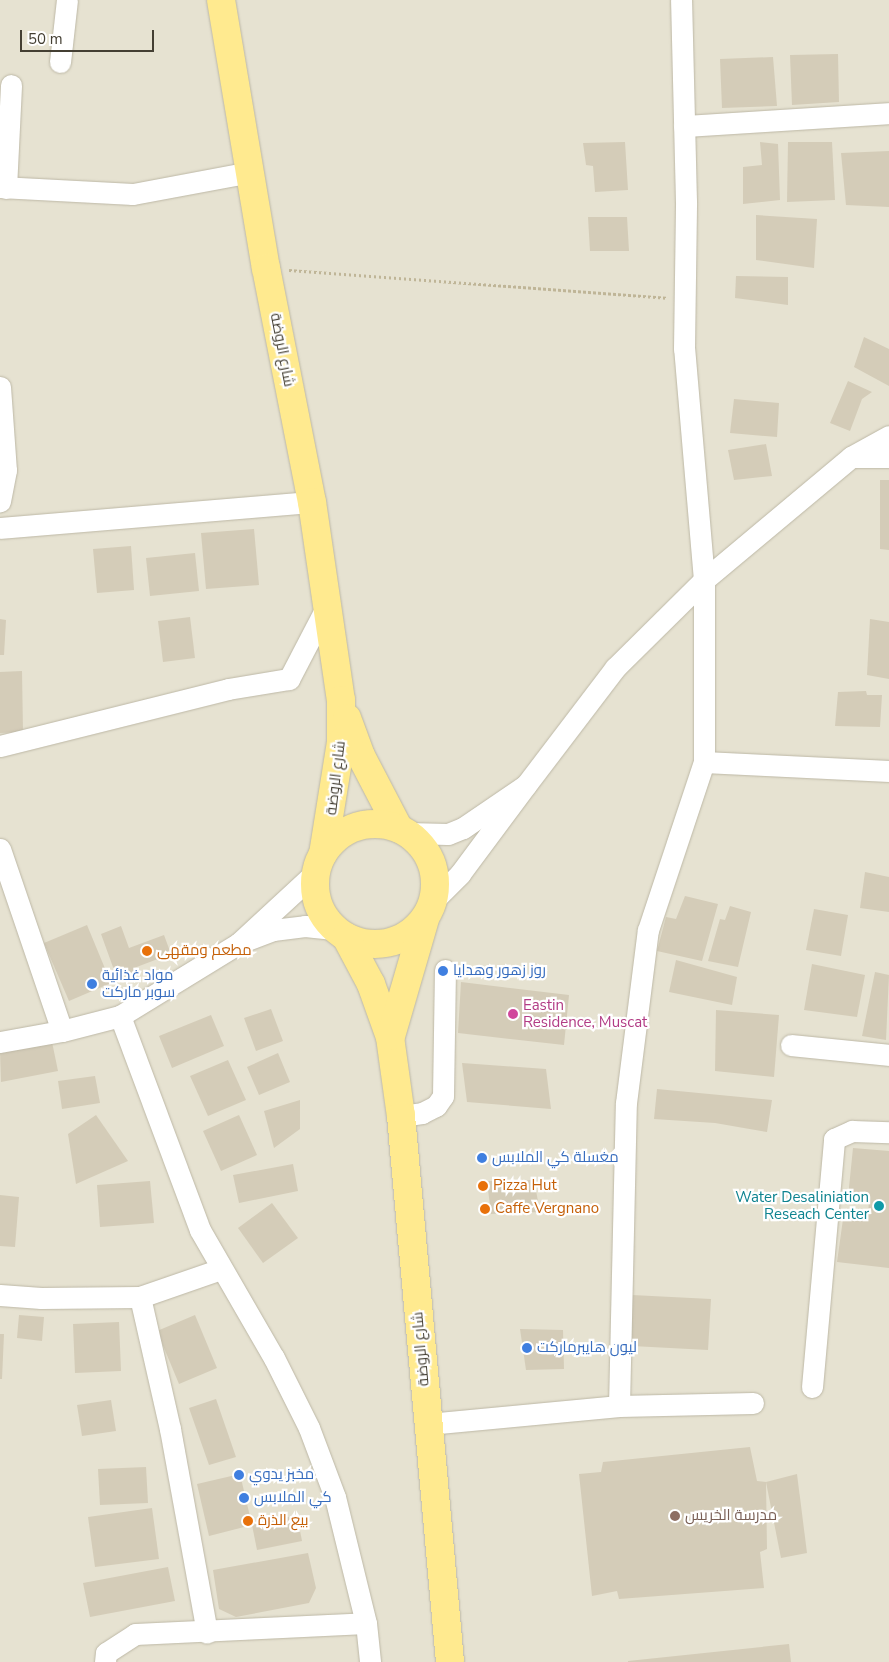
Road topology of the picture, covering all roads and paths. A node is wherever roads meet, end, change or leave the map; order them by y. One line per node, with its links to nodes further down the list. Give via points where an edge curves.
1 (68, 0): 4 (street)
2 (222, 0): 8 (main road, شارع الروضة)
3 (681, 0): 7 (street)
4 (60, 62)
5 (11, 84): 9 (street)
6 (889, 113): 7 (street)
7 (684, 126): 11 (street)
8 (250, 172): 9 (street, via 132,194); 10 (main road, شارع الروضة)
9 (3, 187)
10 (266, 268): 11 (path); 17 (main road, شارع الروضة)
11 (684, 300): 19 (street, via 684,349)
12 (0, 388): 16 (street, via 6,470)
13 (889, 436): 14 (street)
14 (851, 457): 15 (street); 19 (street)
15 (889, 457)
16 (0, 501)
17 (312, 502): 18 (street); 20 (main road, شارع الروضة)
18 (0, 528)
19 (704, 580): 23 (street); 25 (street, via 615,668)
20 (327, 606): 21 (main road, شارع الروضة); 22 (street, via 289,679 218,692)
21 (341, 700): 26 (main road, شارع الروضة, via 361,756); 28 (main road, شارع الروضة, via 341,742)
22 (0, 746)
23 (704, 762): 24 (street); 46 (street, via 648,930 626,1103)
24 (889, 772)
25 (526, 786): 26 (street, via 463,828 448,834); 29 (street, via 460,874)
26 (403, 831): 28 (main road, via 365,825 348,830); 29 (main road, via 426,851 435,876)
27 (0, 849): 34 (street)
28 (320, 862): 30 (main road, via 316,892 323,912); 31 (street)
29 (429, 909): 30 (main road, via 410,934 389,943 368,944); 35 (main road, شارع الروضة)
30 (341, 933): 31 (street, via 305,926 274,930); 35 (main road, شارع الروضة, via 372,984)
31 (238, 943): 33 (street)
32 (445, 970): 39 (street, via 443,1096 436,1106 422,1113)
33 (120, 1016): 34 (street); 41 (street, via 200,1230)
34 (62, 1031): 36 (street)
35 (390, 1037): 39 (main road, شارع الروضة)
36 (0, 1042)
37 (791, 1045): 38 (street)
38 (889, 1055)
39 (401, 1116): 47 (main road, شارع الروضة)
40 (889, 1132): 44 (street, via 852,1131 834,1139)
41 (221, 1269): 43 (street); 48 (street, via 274,1358 309,1428 334,1497)
42 (0, 1295): 43 (street)
43 (140, 1297): 49 (street, via 170,1429)
44 (812, 1387)
45 (753, 1403): 46 (street)
46 (618, 1406): 47 (street)
47 (428, 1424): 52 (main road, شارع الروضة)
48 (366, 1623): 49 (street); 51 (street)
49 (207, 1633): 50 (street, via 135,1634 106,1653)
50 (106, 1662)
51 (370, 1662)
52 (450, 1662)

